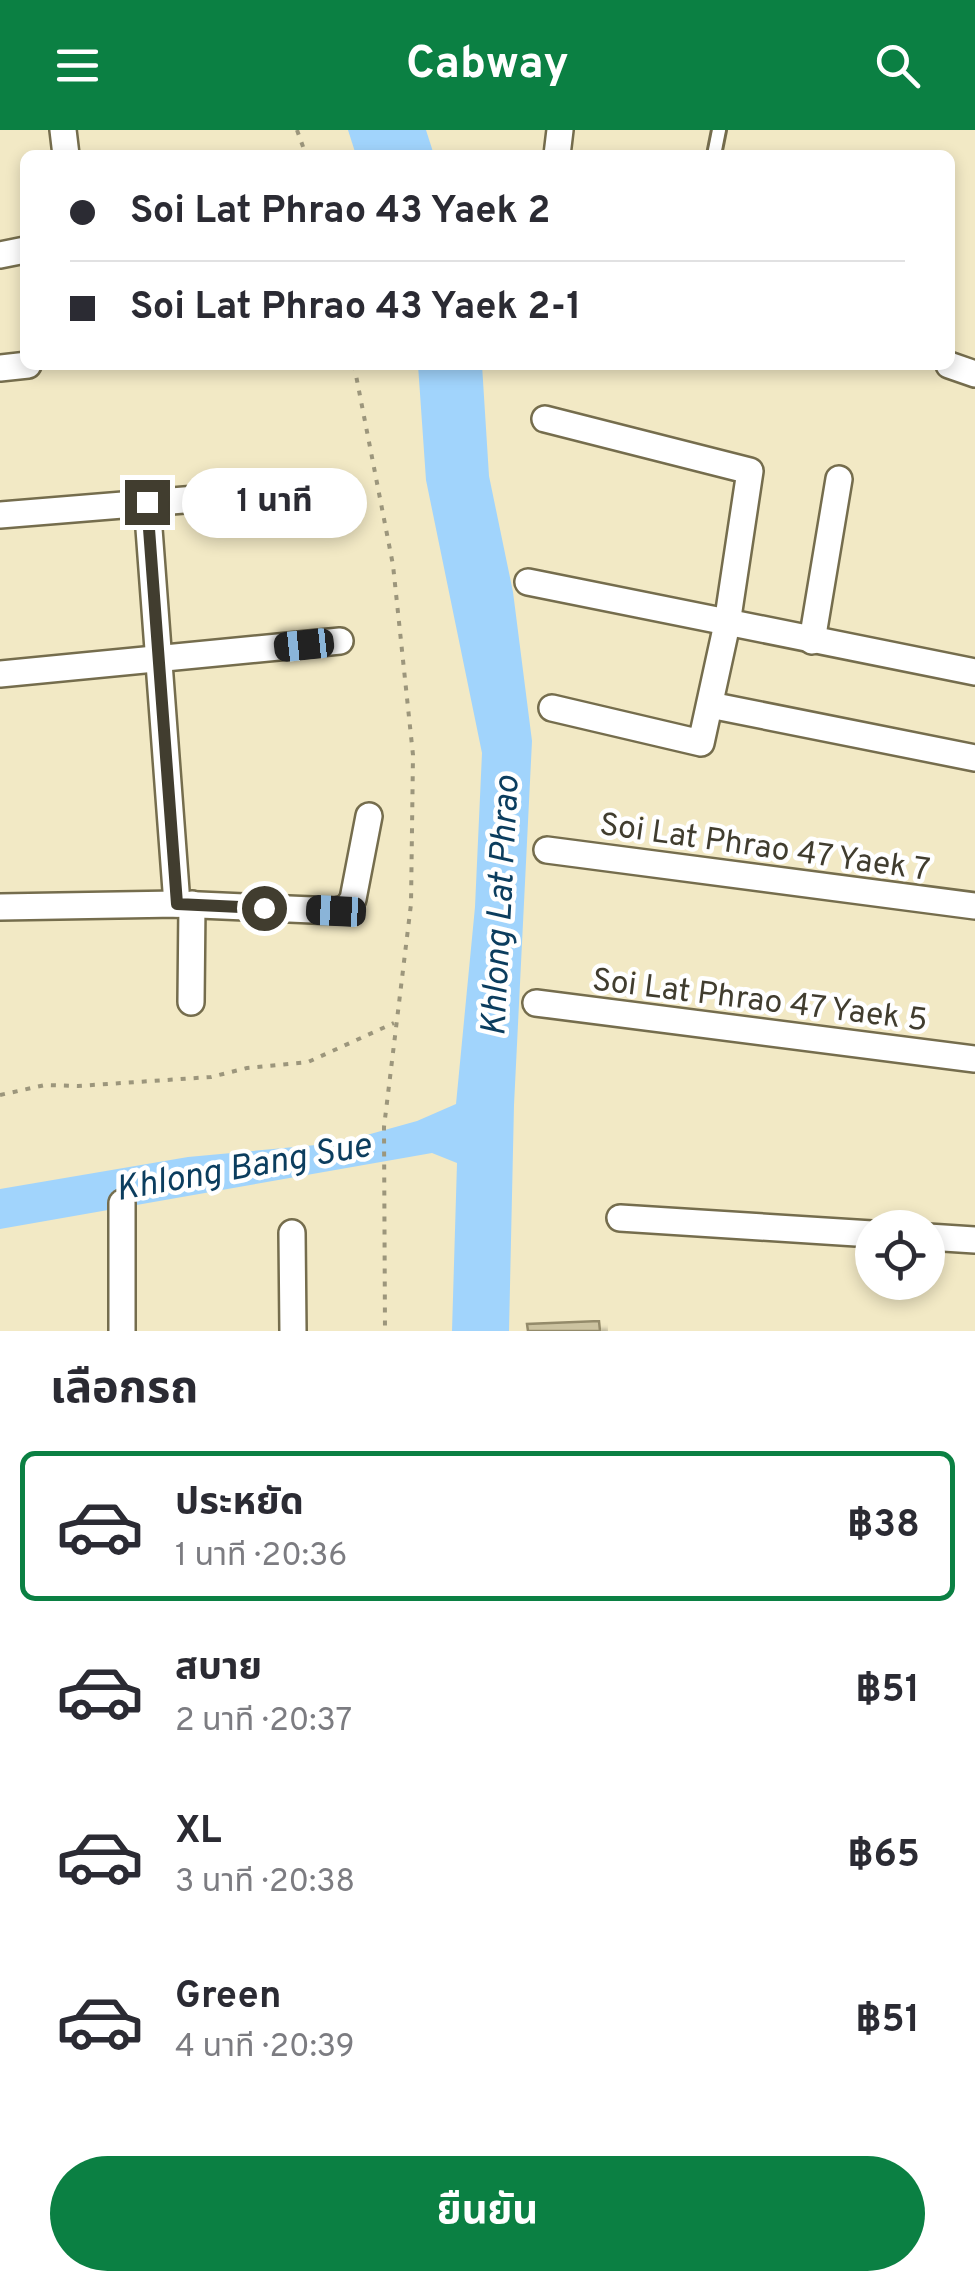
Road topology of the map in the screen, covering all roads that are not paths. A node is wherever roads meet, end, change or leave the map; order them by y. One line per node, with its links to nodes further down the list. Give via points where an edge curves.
1 (546, 420): 7 (street, via 750,471)
2 (840, 479): 9 (street)
3 (306, 490): 4 (street)
4 (147, 502): 5 (street); 10 (street)
5 (0, 515)
6 (528, 582): 7 (street)
7 (726, 624): 9 (street); 13 (street)
8 (340, 641): 10 (street)
9 (812, 642): 11 (street)
10 (158, 660): 12 (street); 18 (street)
11 (975, 672)
12 (0, 674)
13 (710, 705): 14 (street, via 701,743); 15 (street)
14 (552, 708)
15 (975, 758)
16 (370, 816): 18 (street, via 347,908)
17 (547, 850): 19 (street, Soi Lat Phrao 47 Yaek 7)
18 (184, 904): 20 (street); 21 (street)
19 (975, 906)
20 (0, 907)
21 (191, 1002)
22 (536, 1003): 23 (street, Soi Lat Phrao 47 Yaek 5)
23 (975, 1059)
24 (122, 1203): 30 (street)
25 (620, 1218): 27 (street)
26 (292, 1233): 31 (street)
27 (855, 1233)
28 (945, 1238): 29 (street)
29 (975, 1240)
30 (122, 1331)
31 (293, 1331)

